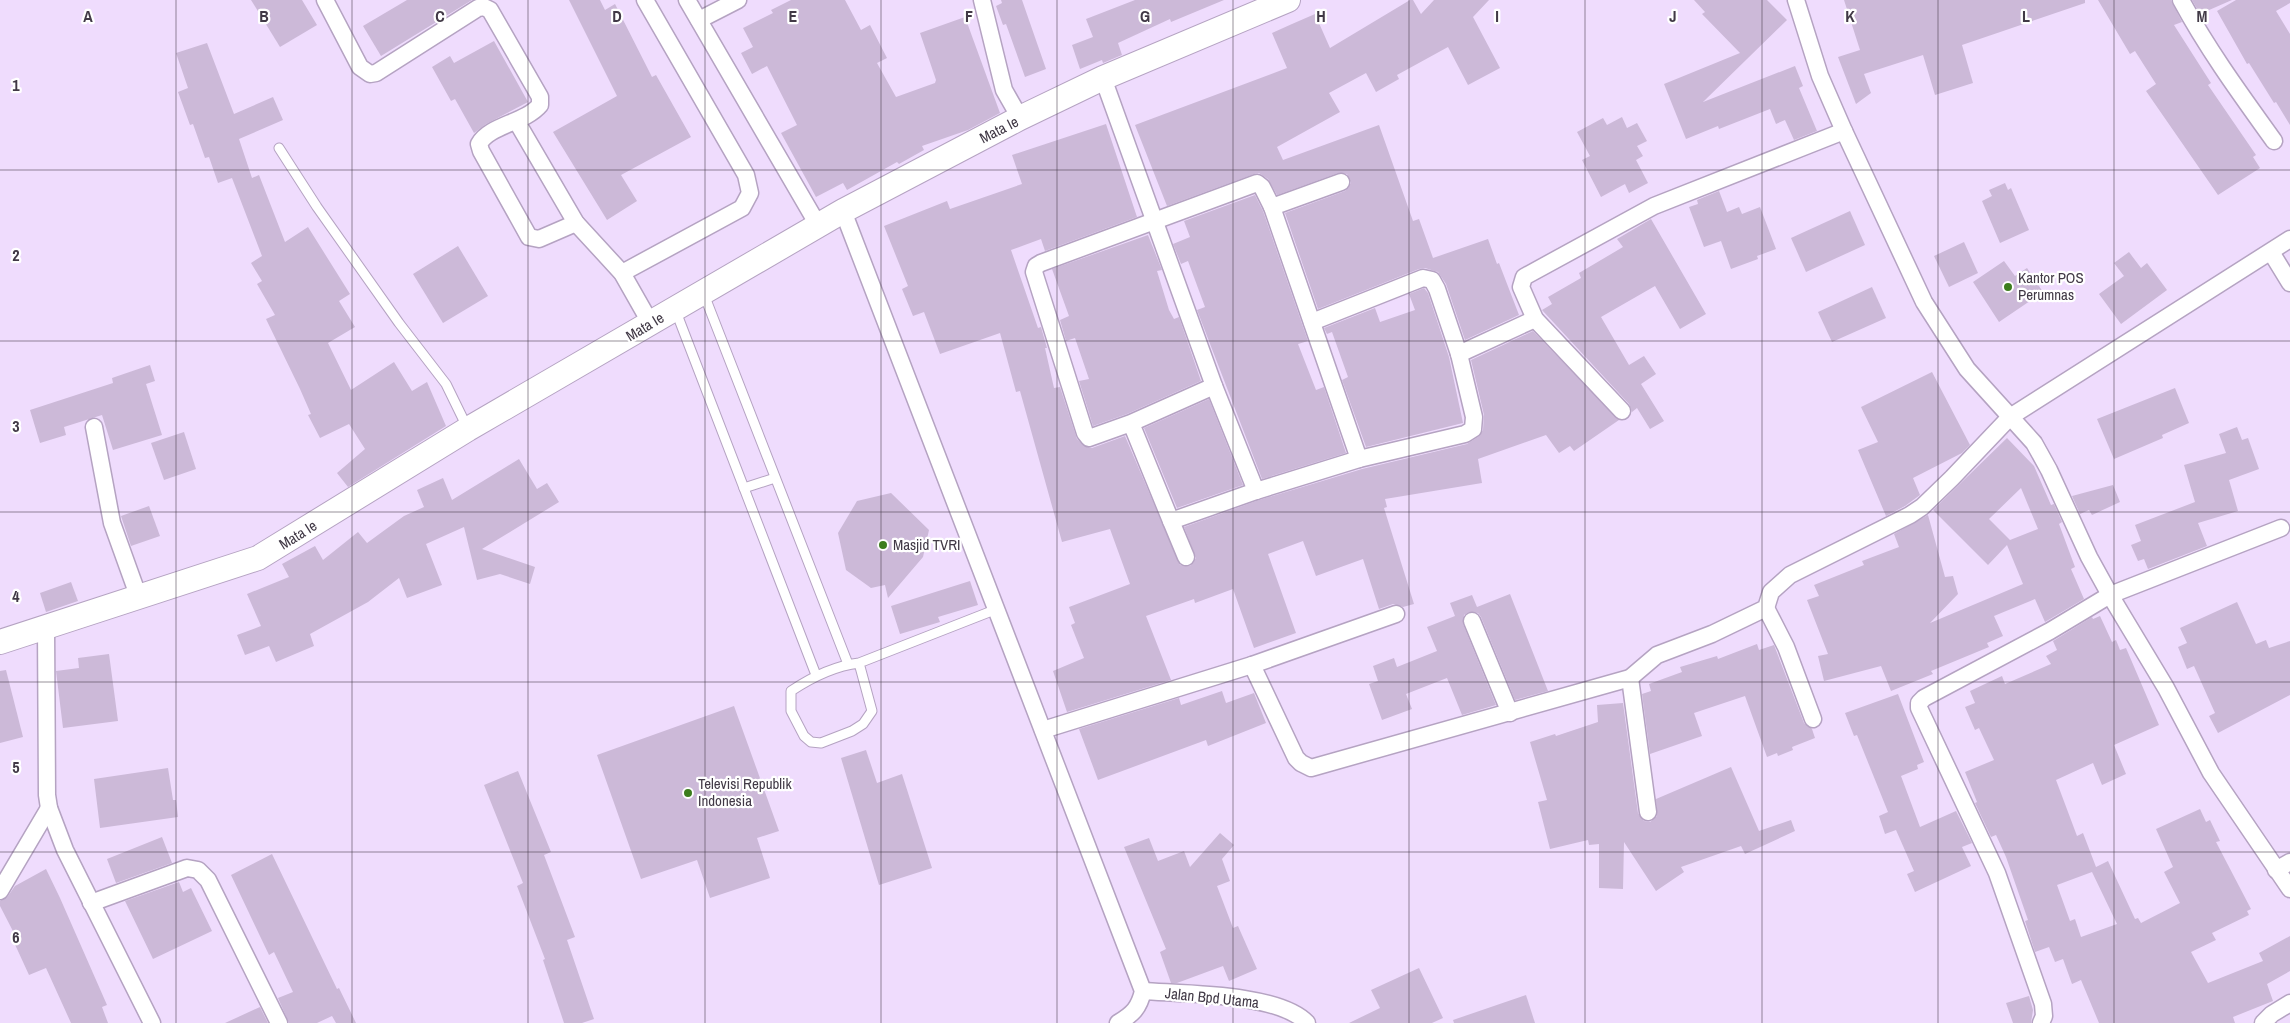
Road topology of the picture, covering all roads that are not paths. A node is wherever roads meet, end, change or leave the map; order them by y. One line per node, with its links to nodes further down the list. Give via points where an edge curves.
1 (325, 0): 12 (street, via 360,67 370,74 478,8 490,10 540,97 537,109)
2 (645, 0): 24 (street, via 746,175 750,193 742,208)
3 (687, 0): 9 (street)
4 (738, 0): 9 (street)
5 (982, 0): 11 (street, via 1004,90)
6 (1288, 0): 10 (street, Mata Ie)
7 (1796, 0): 13 (street, via 1820,76)
8 (2181, 0): 14 (street, via 2196,29)
9 (698, 20): 21 (street)
10 (1103, 78): 11 (street, Mata Ie); 19 (street)
11 (1020, 118): 18 (street, Mata Ie)
12 (517, 122): 20 (street); 20 (street, via 488,134 479,144 529,237 539,239)
13 (1844, 131): 28 (street, via 1654,206 1529,274 1521,287); 34 (street, via 1924,302 1967,370)
14 (2274, 141)
15 (279, 148): 37 (lane, via 339,238 446,384)
16 (1342, 182): 17 (street)
17 (1272, 207): 19 (street, via 1260,184 1254,183); 29 (street)
18 (843, 210): 21 (street, Mata Ie); 48 (street)
19 (1156, 222): 32 (street); 35 (street, via 1041,263 1034,272 1084,433 1095,438)
20 (576, 223): 24 (street)
21 (818, 225): 26 (street, Mata Ie)
22 (2290, 239): 23 (street)
23 (2271, 252): 25 (street); 34 (street)
24 (622, 273): 30 (street)
25 (2290, 282)
26 (703, 292): 27 (street, Mata Ie); 39 (lane)
27 (675, 309): 30 (street, Mata Ie); 40 (lane)
28 (1535, 319): 31 (street); 33 (street)
29 (1312, 322): 31 (street, via 1427,278 1437,288); 38 (street)
30 (651, 324): 37 (street, Mata Ie)
31 (1459, 354): 38 (street, via 1474,429 1465,434)
32 (1214, 386): 35 (street); 41 (street)
33 (1622, 411)
34 (2010, 417): 45 (street, via 2034,443); 47 (street, via 1922,507 1796,571 1771,592)
35 (1131, 423): 42 (street)
36 (94, 427): 46 (street, via 112,523)
37 (468, 429): 46 (street, Mata Ie, via 274,550)
38 (1359, 459): 41 (street)
39 (775, 478): 40 (lane); 54 (lane)
40 (744, 488): 56 (lane)
41 (1256, 491): 42 (street)
42 (1171, 521): 44 (street)
43 (2281, 528): 45 (street)
44 (1186, 556)
45 (2110, 595): 63 (street, via 2166,688 2211,773); 73 (street, via 1919,703 1996,873 2042,1004 2044,1016)
46 (139, 598): 51 (street, Mata Ie)
47 (1766, 608): 57 (street, via 1657,655); 59 (street, via 1786,647)
48 (997, 609): 53 (lane); 60 (street)
49 (1396, 614): 55 (street)
50 (1472, 621): 58 (street)
51 (40, 629): 52 (street, Mata Ie); 61 (street)
52 (6, 641)
53 (860, 663): 54 (lane); 56 (lane, via 872,711 863,724 852,731 821,743 811,742 804,736 791,711 789,699 791,691)
54 (848, 664): 56 (lane)
55 (1252, 665): 58 (street, via 1296,758 1311,768); 60 (street)
56 (816, 675)
57 (1630, 678): 58 (street); 62 (street)
58 (1510, 713)
59 (1813, 719)
60 (1043, 730): 67 (street)
61 (49, 808): 65 (street); 66 (street)
62 (1648, 812)
63 (2283, 866): 64 (street)
64 (2290, 889)
65 (0, 891)
66 (91, 903): 69 (street); 70 (street, via 187,868 198,870 208,880)
67 (1143, 991): 71 (street, via 1132,1015); 72 (street, Jalan Bpd Utama, via 1240,998 1278,1006)
68 (2290, 1003): 74 (street)
69 (152, 1023)
70 (279, 1023)
71 (1118, 1023)
72 (1307, 1023)
73 (2041, 1023)
74 (2263, 1023)

